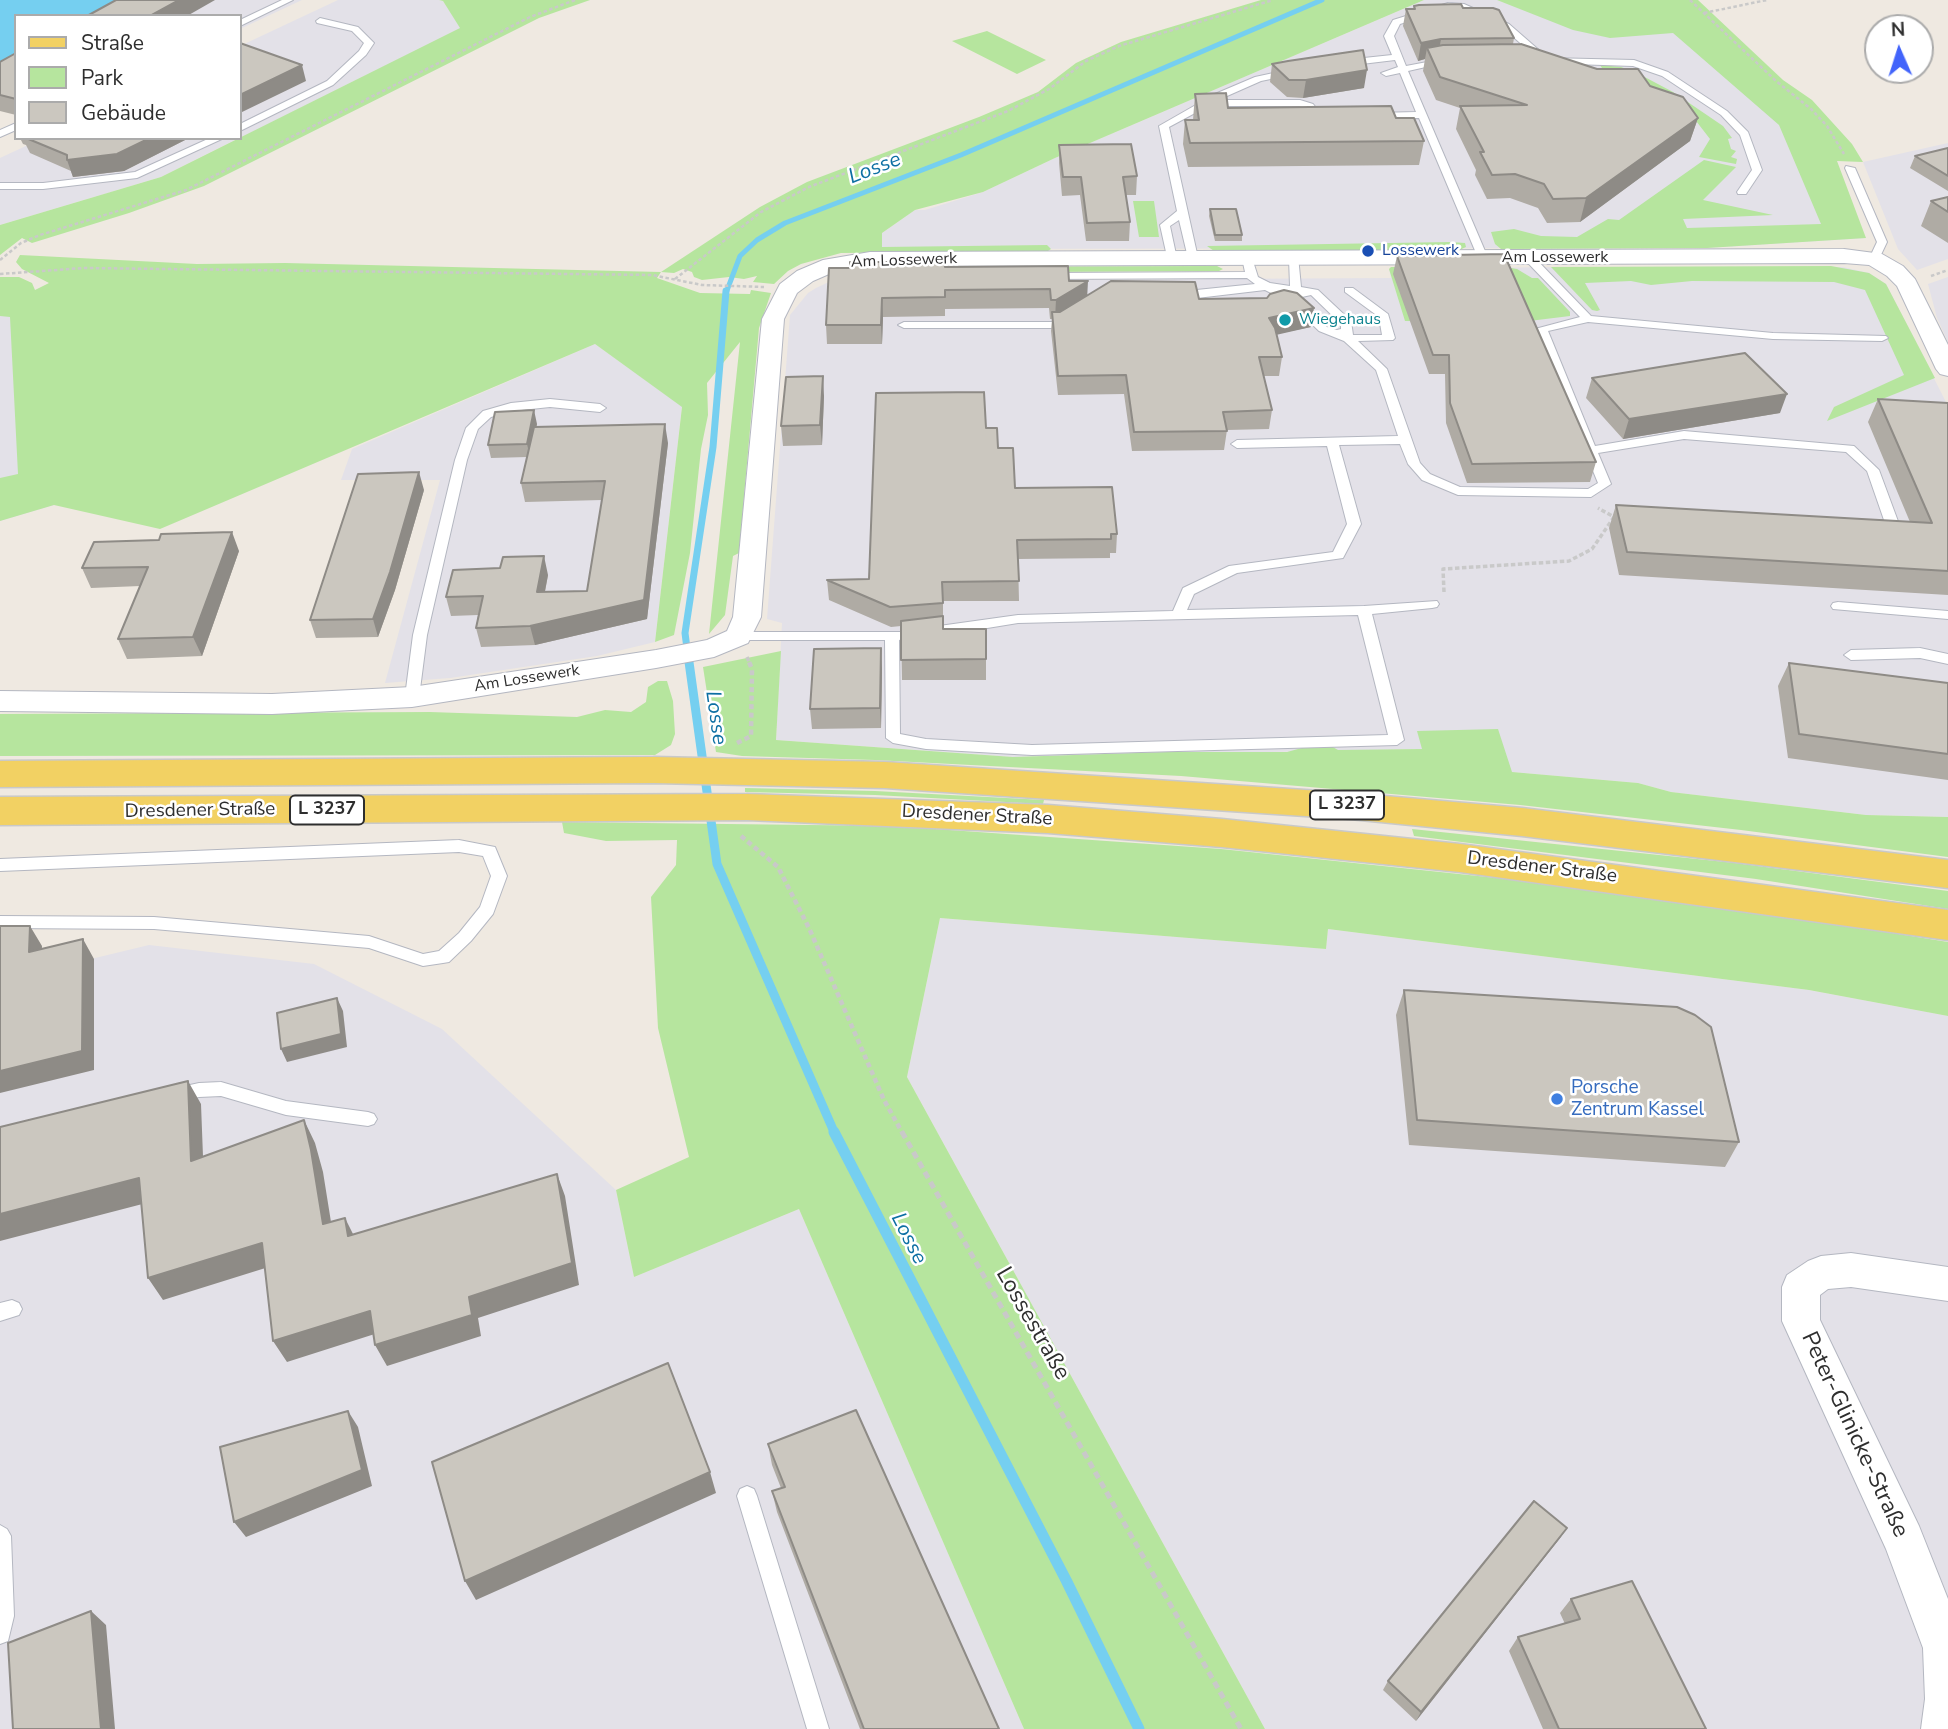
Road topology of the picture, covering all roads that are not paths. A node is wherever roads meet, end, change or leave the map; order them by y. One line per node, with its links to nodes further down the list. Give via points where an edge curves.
1 (289, 0): 3 (lane)
2 (320, 21): 16 (lane, via 355,29 369,43 330,83)
3 (242, 22)
4 (1398, 57): 7 (lane, via 1389,36 1395,22 1461,6 1506,26); 8 (lane); 9 (lane)
5 (1452, 61): 9 (lane)
6 (1533, 61): 7 (lane)
7 (1546, 61): 20 (lane, via 1634,63 1665,74 1714,106 1745,134 1757,170)
8 (1336, 64)
9 (1403, 69): 11 (lane); 13 (lane)
10 (1298, 71): 12 (lane, via 1258,79)
11 (1385, 73)
12 (1204, 103): 14 (lane, via 1300,103 1318,116); 21 (lane, via 1164,126)
13 (1422, 115): 15 (lane); 23 (lane)
14 (1334, 116)
15 (1359, 116)
16 (242, 127)
17 (215, 140): 19 (lane, via 137,175)
18 (1850, 168): 26 (lane, via 1882,243)
19 (0, 186)
20 (1742, 192)
21 (1183, 212): 25 (lane); 25 (lane, via 1165,226)
22 (1294, 258): 23 (street, Am Lossewerk); 27 (street, Am Lossewerk); 32 (lane)
23 (1483, 258): 24 (street, Am Lossewerk)
24 (1529, 258): 26 (street, Am Lossewerk); 36 (lane)
25 (1183, 259): 27 (street, Am Lossewerk); 28 (street, Am Lossewerk, via 870,259 831,265)
26 (1874, 259): 40 (street, via 1907,284)
27 (1249, 267): 30 (lane); 31 (lane)
28 (805, 276): 29 (lane); 53 (street, Am Lossewerk, via 788,289 773,319 747,617)
29 (847, 276)
30 (1042, 276)
31 (1266, 286): 32 (lane); 34 (lane); 38 (lane, via 1293,300 1323,328)
32 (1296, 288): 38 (lane)
33 (1349, 290): 38 (lane, via 1384,316 1389,338)
34 (1159, 295)
35 (1079, 312): 37 (lane, via 1058,325)
36 (1588, 319): 39 (lane, via 1773,336); 45 (lane, via 1541,329)
37 (904, 325)
38 (1348, 338): 42 (lane, via 1381,369)
39 (1882, 338)
40 (1948, 369)
41 (600, 408): 56 (lane, via 550,403 511,407 487,414 472,428 423,621)
42 (1405, 440): 43 (lane); 45 (lane, via 1414,464 1426,477 1458,491 1591,493 1605,484)
43 (1332, 442): 44 (lane); 50 (lane, via 1354,524 1338,555 1234,569 1188,591)
44 (1237, 444)
45 (1591, 450): 46 (lane, via 1684,435 1850,449 1873,470 1892,524)
46 (1865, 523)
47 (1432, 604): 49 (lane)
48 (1838, 606): 51 (lane)
49 (1364, 610): 50 (lane); 52 (lane, via 1396,740 1032,750 894,738)
50 (1179, 612): 52 (lane, via 1018,619)
51 (1948, 615)
52 (892, 635): 53 (lane)
53 (726, 643): 56 (street, Am Lossewerk, via 656,659)
54 (1851, 655): 55 (lane, via 1920,653)
55 (1948, 659)
56 (412, 697): 57 (street, Am Lossewerk, via 272,704)
57 (0, 701)
58 (0, 774): 59 (main road, Dresdener Straße / L 3237, via 654,770)
59 (738, 788): 60 (main road, Dresdener Straße / L 3237, via 654,807); 62 (main road, Dresdener Straße / L 3237, via 1023,782 1562,827); 64 (main road, Dresdener Straße / L 3237, via 1460,858)
60 (0, 811)
61 (0, 865): 63 (lane, via 459,846 489,851 499,876 487,910 465,937 443,957 423,960 369,942 155,923)
62 (1948, 874)
63 (0, 922)
64 (1948, 925)
65 (159, 1100): 66 (lane, via 221,1089 286,1108)
66 (368, 1119)
67 (1948, 1284): 72 (street, Peter-Glinicke-Straße, via 1851,1270 1821,1273 1801,1287 1801,1321 1904,1541 1945,1648)
68 (747, 1496): 71 (lane)
69 (0, 1536): 70 (lane)
70 (0, 1633)
71 (818, 1729)
72 (1944, 1729)

